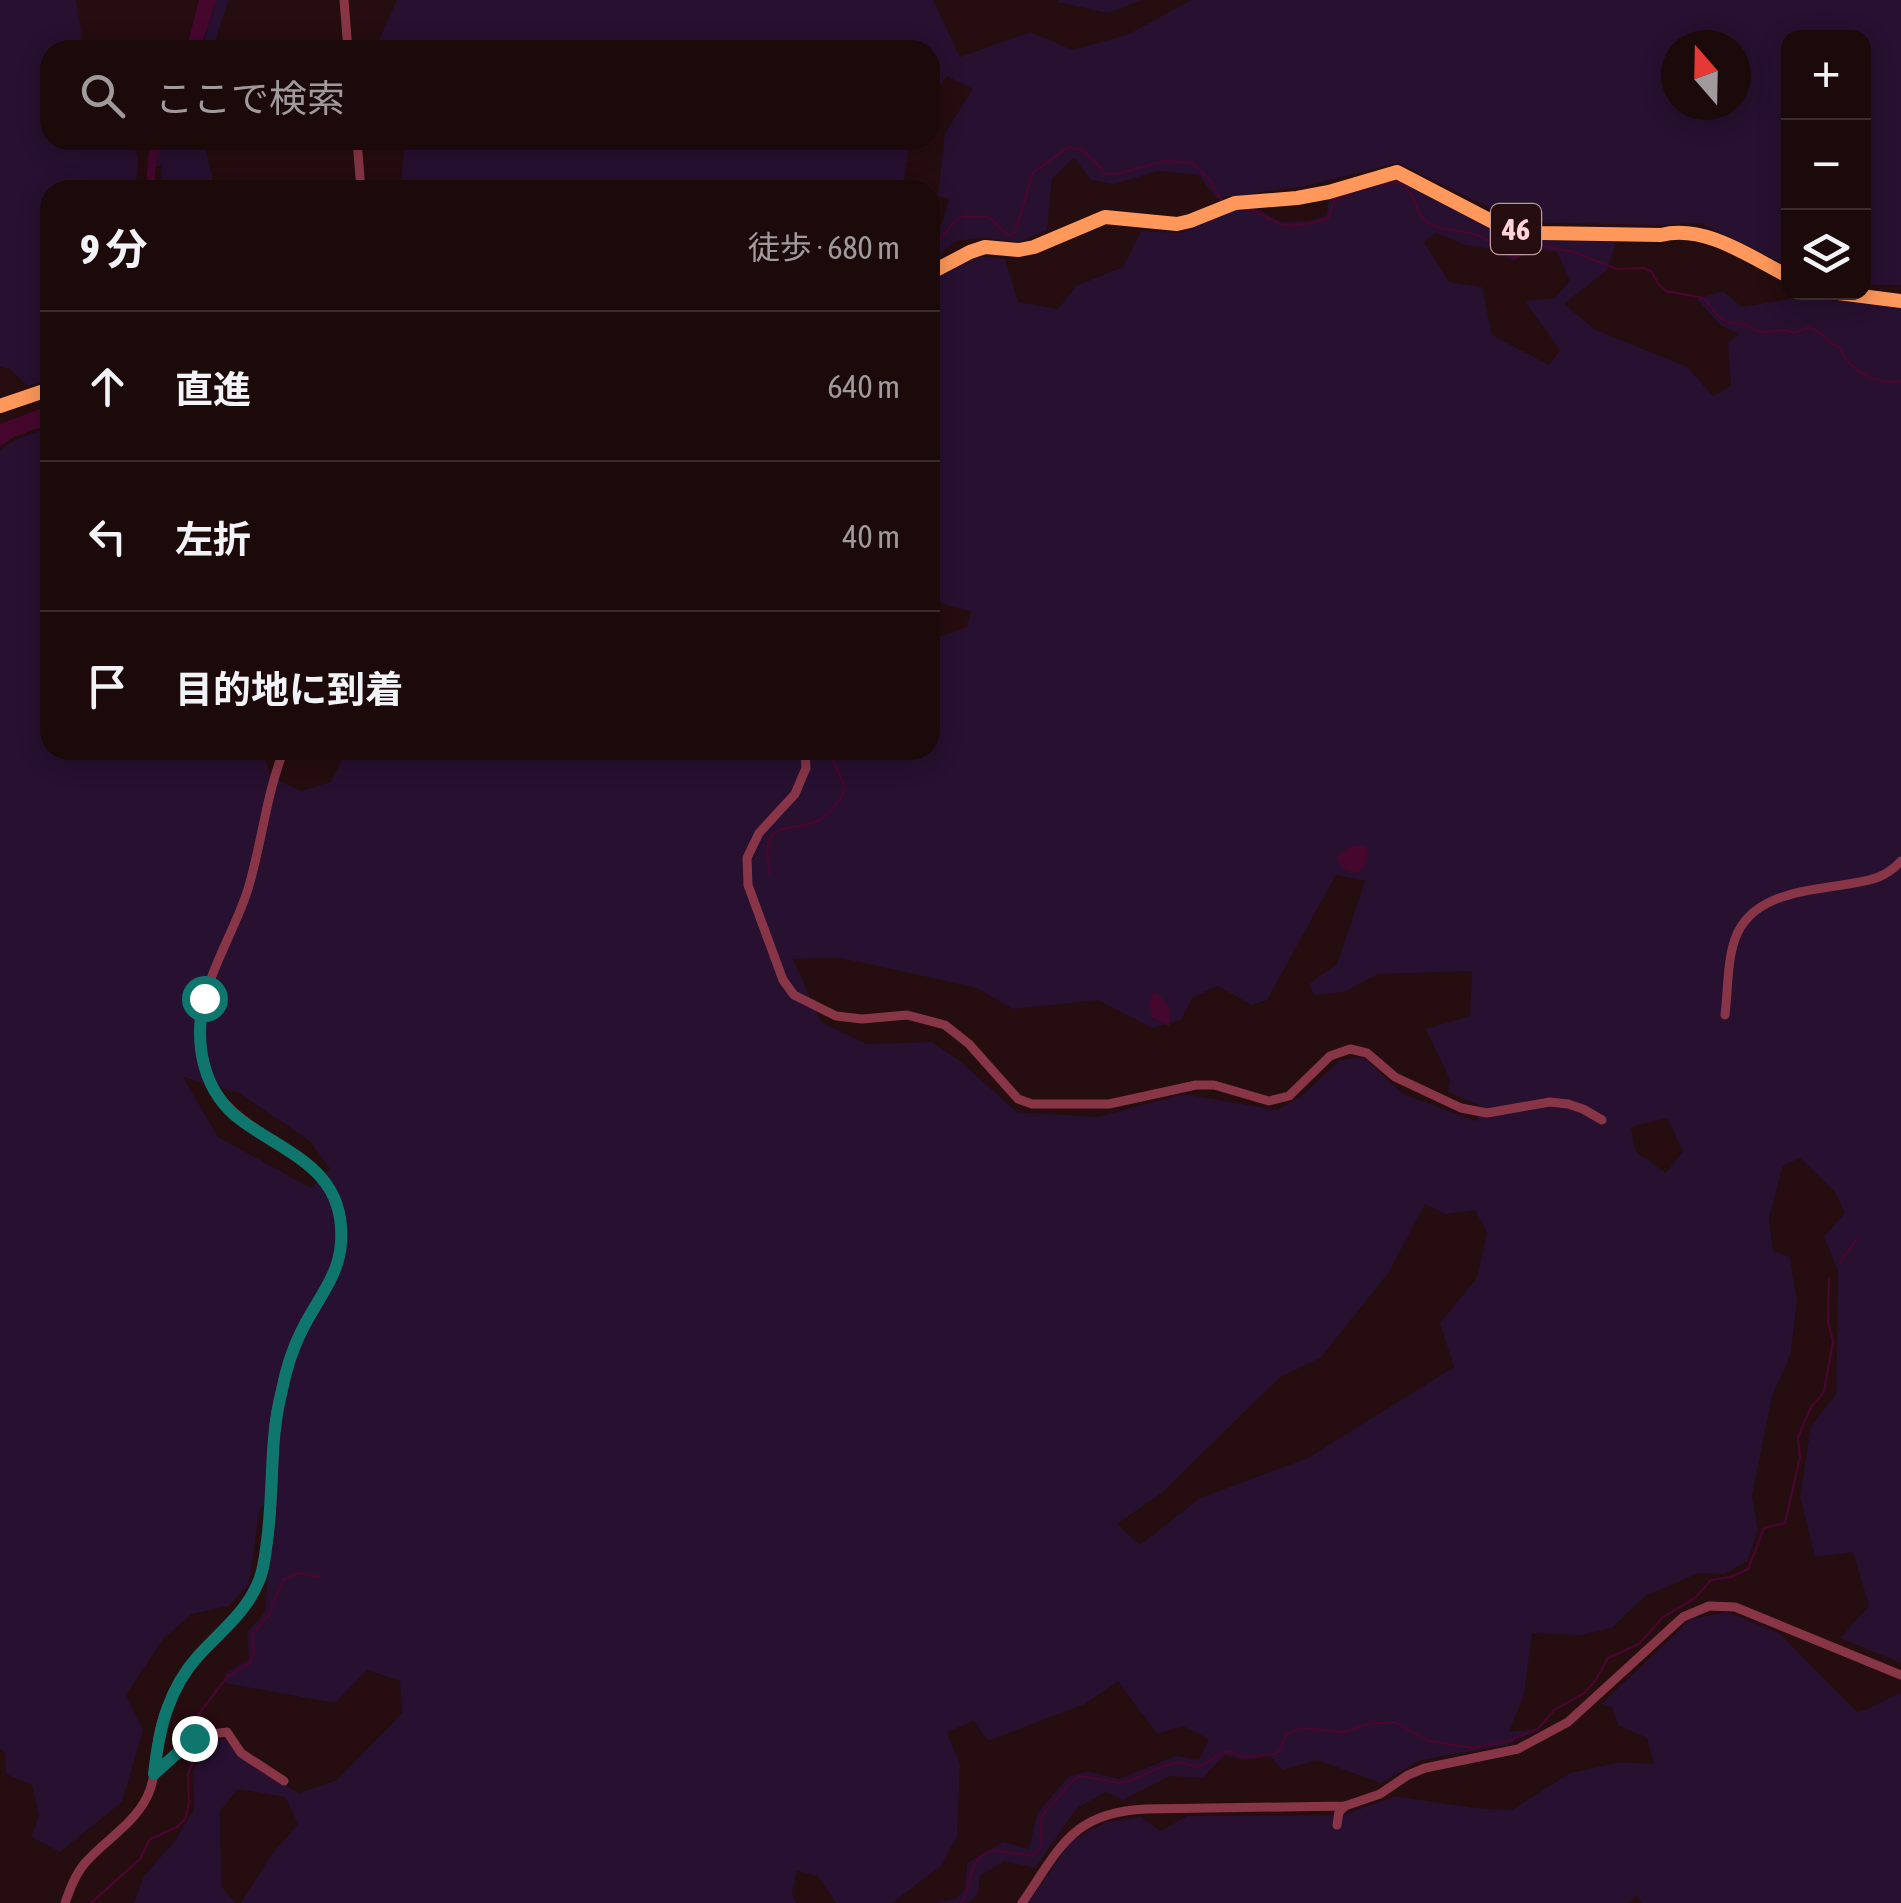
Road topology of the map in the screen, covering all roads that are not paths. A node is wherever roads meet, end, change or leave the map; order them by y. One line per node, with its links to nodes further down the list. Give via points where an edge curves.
1 (344, 0): 2 (street)
2 (347, 40)
3 (358, 150): 4 (street)
4 (360, 180)
5 (940, 268): 6 (main road, 46, via 986,247 1034,247 1105,217 1190,222 1235,203 1330,192 1396,172 1496,224 1542,233 1689,232)
6 (1781, 272)
7 (1871, 297): 8 (main road)
8 (1901, 301)
9 (40, 392): 10 (main road)
10 (0, 406)
11 (280, 760): 17 (street, via 246,892 204,998 200,1048 224,1104 323,1179 340,1218 341,1248 281,1391 260,1579 178,1685 158,1736)
12 (806, 760): 15 (street, via 796,794 759,833 748,858 748,885 782,980 794,995 836,1016 907,1015 944,1025 1018,1099 1109,1104 1214,1085 1268,1101 1289,1096 1330,1056 1350,1049 1461,1108 1487,1114 1550,1102)
13 (1901, 861): 14 (street, via 1878,879 1782,896 1761,906 1734,943)
14 (1724, 1016)
15 (1602, 1120)
16 (1901, 1675): 19 (street, via 1735,1607 1709,1606 1683,1617 1546,1735 1518,1749 1425,1768)
17 (154, 1774): 18 (street, via 199,1736 227,1732 241,1753); 21 (street, via 137,1813 86,1862)
18 (284, 1781)
19 (1345, 1806): 20 (street); 22 (street, via 1112,1812 1076,1830)
20 (1337, 1825)
21 (65, 1903)
22 (1022, 1903)

